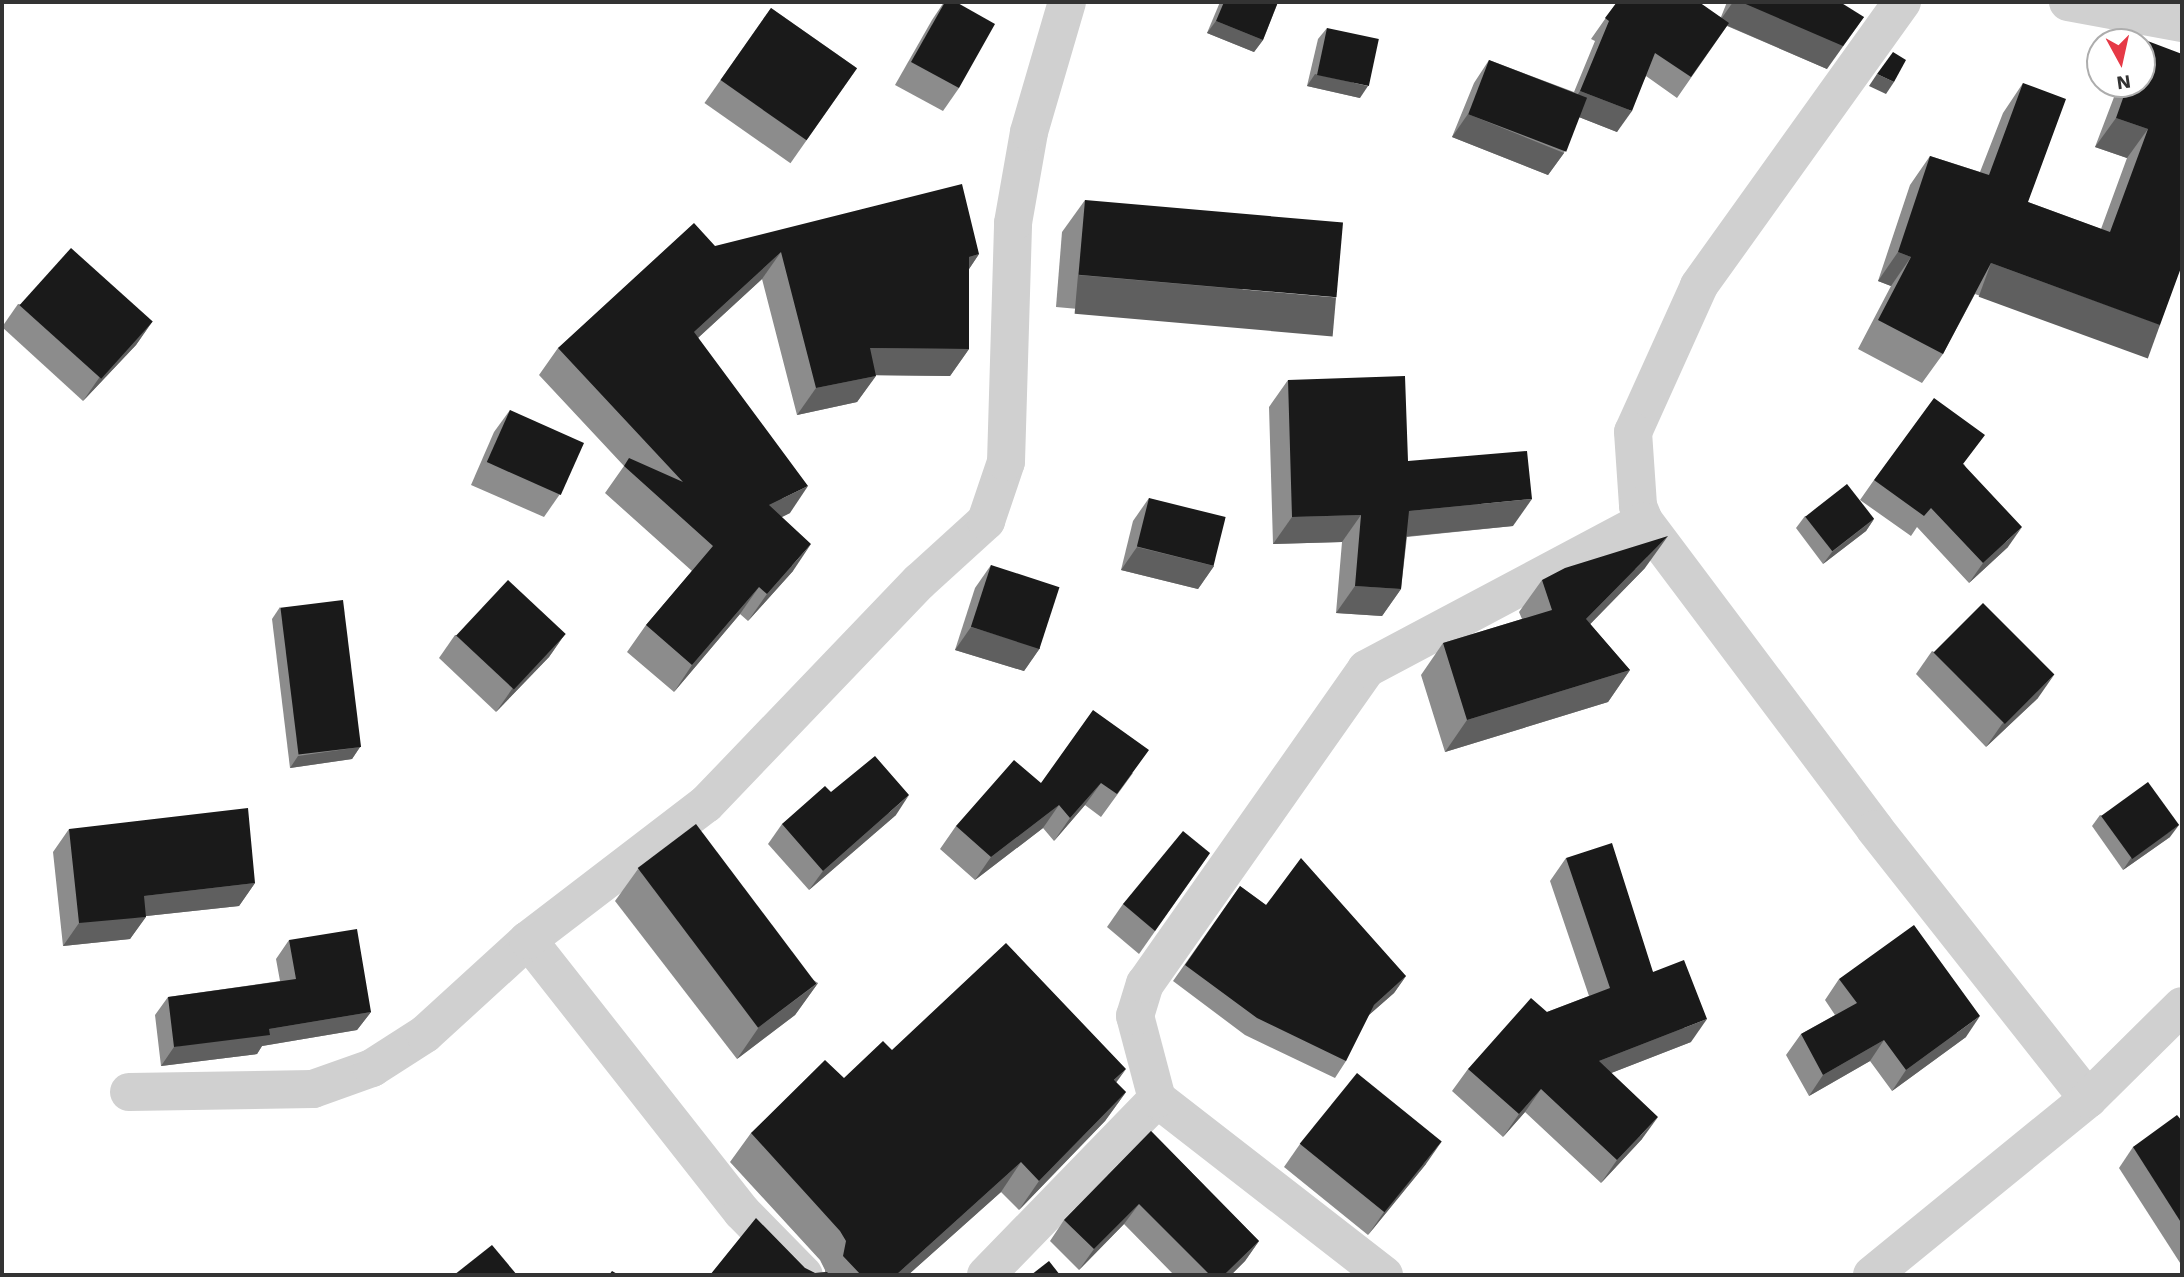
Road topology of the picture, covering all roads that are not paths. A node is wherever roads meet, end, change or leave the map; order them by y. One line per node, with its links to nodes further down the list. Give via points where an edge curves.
1 (1067, 2): 6 (street, via 1029,132 1013,223 1006,462 986,521 919,582 706,804)
2 (1902, 2): 5 (street, via 1699,286 1633,432 1638,506)
3 (2067, 2): 4 (street)
4 (2182, 23)
5 (1644, 521): 9 (street, via 1366,669 1145,984 1135,1016); 10 (street, via 1875,829)
6 (528, 940): 8 (street, via 425,1034 372,1068 313,1089); 11 (street, via 742,1212)
7 (2182, 1006): 10 (street)
8 (129, 1092)
9 (1157, 1099): 12 (street); 13 (street)
10 (2088, 1100): 14 (street)
11 (804, 1275)
12 (986, 1275)
13 (1384, 1275)
14 (1872, 1275)

